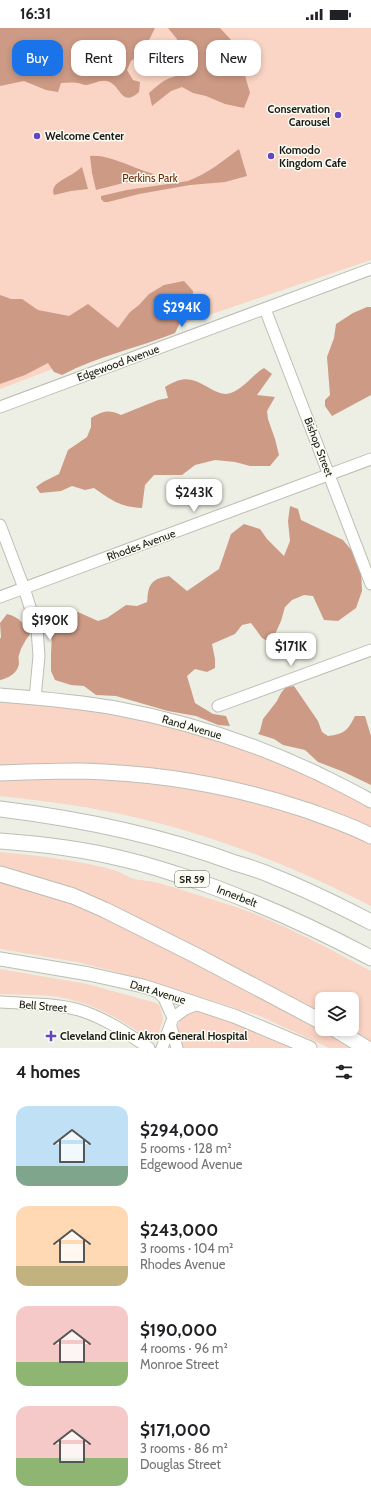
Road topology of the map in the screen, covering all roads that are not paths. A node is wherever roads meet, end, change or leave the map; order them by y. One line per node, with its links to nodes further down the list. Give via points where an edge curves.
1 (371, 269): 2 (street, Edgewood Avenue)
2 (265, 310): 3 (street, Edgewood Avenue); 5 (street, Bishop Street)
3 (0, 407)
4 (371, 459): 5 (street, Rhodes Avenue)
5 (329, 475): 7 (street, Bishop Street); 8 (street, Rhodes Avenue)
6 (0, 525): 8 (street)
7 (371, 584)
8 (24, 588): 9 (street, Rhodes Avenue); 12 (street, via 39,638)
9 (0, 597)
10 (371, 650): 13 (street)
11 (0, 695): 12 (main road, Rand Avenue)
12 (35, 698): 15 (main road, Rand Avenue, via 136,712 183,723 294,763)
13 (218, 706)
14 (0, 772): 17 (highway, via 82,771 154,776 200,783 276,800)
15 (371, 801)
16 (0, 809): 20 (highway, via 93,823 176,843 275,876)
17 (371, 836)
18 (0, 841): 21 (highway, Innerbelt / SR 59, via 49,845 97,853 152,867 244,898)
19 (0, 874): 26 (highway, via 73,896 105,910)
20 (371, 922)
21 (371, 958)
22 (0, 959): 23 (main road, Dart Avenue, via 89,974)
23 (156, 990): 25 (main road, Dart Avenue); 27 (street, via 170,1008)
24 (0, 1002): 29 (street, Bell Street, via 52,1005 81,1011 117,1027)
25 (198, 1004): 27 (street, via 185,1009); 32 (main road, Dart Avenue)
26 (315, 1018)
27 (172, 1022): 30 (street); 31 (street)
28 (346, 1036): 33 (highway)
29 (149, 1048)
30 (162, 1048)
31 (177, 1048)
32 (310, 1048)
33 (366, 1048)

